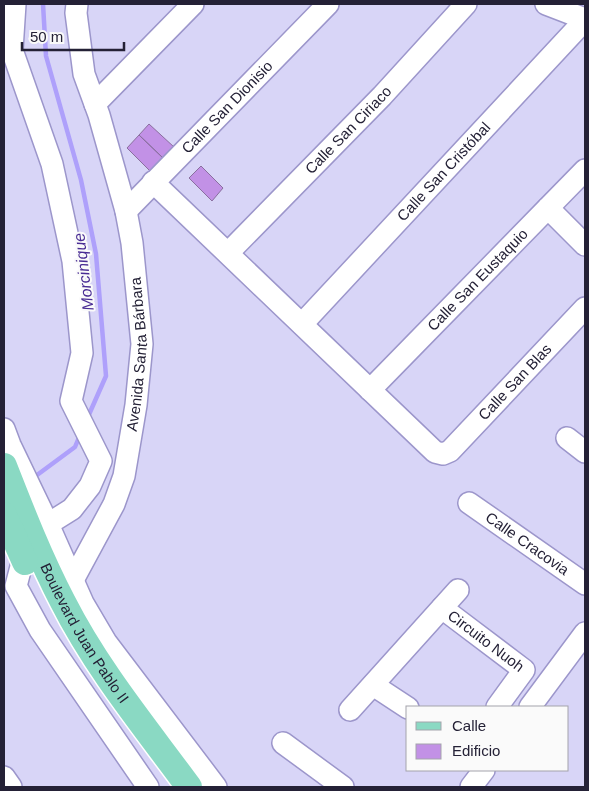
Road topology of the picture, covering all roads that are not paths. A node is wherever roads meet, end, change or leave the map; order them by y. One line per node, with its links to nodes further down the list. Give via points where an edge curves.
1 (15, 4): 8 (street)
2 (77, 4): 9 (street, Avenida Santa Bárbara, via 84,74)
3 (193, 4): 9 (street)
4 (328, 4): 11 (street, Calle San Dionisio)
5 (466, 4): 15 (street, Calle San Ciriaco, via 382,96)
6 (546, 4): 7 (street)
7 (585, 20): 17 (street, Calle San Cristóbal)
8 (8, 50): 23 (street, via 52,164 73,261 80,321 82,353 71,401)
9 (95, 104): 13 (street, Avenida Santa Bárbara)
10 (585, 170): 12 (street, Calle San Eustaquio)
11 (153, 182): 13 (street, Calle San Dionisio); 15 (street)
12 (548, 208): 14 (street); 18 (street, Calle San Eustaquio)
13 (126, 211): 22 (street, Avenida Santa Bárbara, via 142,344)
14 (585, 245)
15 (228, 253): 17 (street)
16 (585, 308): 18 (street, Calle San Blas, via 450,451 443,454 435,452)
17 (302, 324): 18 (street)
18 (370, 390)
19 (567, 438): 21 (street)
20 (6, 447): 25 (main road, Boulevard Juan Pablo II)
21 (585, 452)
22 (128, 457): 23 (street); 27 (street, Avenida Santa Bárbara, via 114,504)
23 (101, 460): 25 (street, via 90,486 72,509)
24 (469, 503): 28 (street, Calle Cracovia)
25 (22, 522): 26 (main road, Boulevard Juan Pablo II); 27 (street); 33 (main road, Boulevard Juan Pablo II, via 62,602)
26 (23, 559): 29 (street); 44 (main road, Boulevard Juan Pablo II, via 63,640)
27 (73, 580): 33 (street)
28 (585, 584)
29 (10, 589): 43 (street)
30 (458, 590): 31 (street, Circuito Nuoh)
31 (442, 608): 34 (street, Circuito Nuoh); 35 (street, Circuito Nuoh, via 524,670)
32 (585, 633): 36 (street)
33 (103, 653): 45 (main road, Boulevard Juan Pablo II); 46 (street)
34 (373, 685): 37 (street); 38 (street, Circuito Nuoh)
35 (505, 705)
36 (531, 706)
37 (406, 707)
38 (350, 710)
39 (283, 743): 47 (street)
40 (483, 771): 48 (street)
41 (4, 777): 42 (street)
42 (11, 787)
43 (148, 787)
44 (168, 787)
45 (189, 787)
46 (216, 787)
47 (343, 787)
48 (471, 787)

